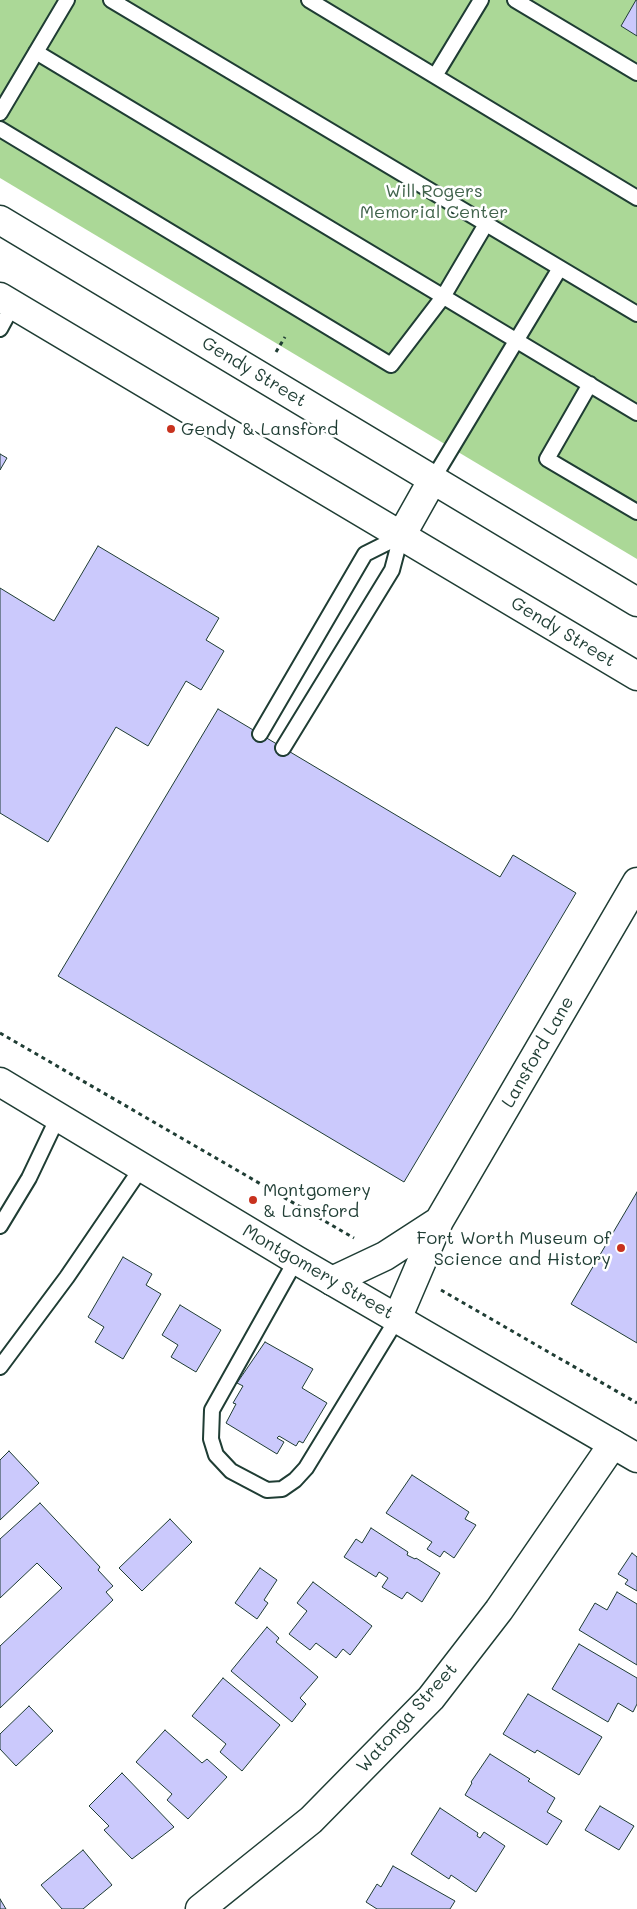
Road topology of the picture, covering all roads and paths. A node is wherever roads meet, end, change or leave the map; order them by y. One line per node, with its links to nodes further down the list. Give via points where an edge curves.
1 (67, 0): 6 (lane)
2 (111, 0): 13 (lane)
3 (309, 0): 8 (lane)
4 (481, 0): 8 (lane)
5 (515, 0): 7 (lane)
6 (36, 52): 9 (lane); 15 (lane)
7 (637, 73)
8 (435, 76): 11 (lane)
9 (0, 113)
10 (0, 129): 15 (lane, via 391,365)
11 (637, 198)
12 (0, 220): 24 (street, Gendy Street)
13 (486, 224): 14 (lane); 15 (lane)
14 (560, 268): 17 (lane); 20 (lane)
15 (443, 297): 20 (lane)
16 (6, 301): 18 (lane); 26 (street, Gendy Street)
17 (637, 314)
18 (0, 328)
19 (285, 336): 21 (path)
20 (517, 341): 22 (lane); 24 (lane)
21 (276, 352)
22 (590, 384): 23 (lane); 25 (lane, via 547,459)
23 (637, 413)
24 (433, 480): 26 (street); 27 (street, Gendy Street)
25 (637, 512)
26 (401, 536): 28 (street, Gendy Street); 29 (lane, via 365,554); 30 (lane, via 392,570)
27 (637, 602)
28 (637, 676)
29 (260, 734)
30 (283, 748)
31 (637, 882): 36 (street, Lansford Lane)
32 (0, 1033): 38 (path)
33 (0, 1082): 34 (street, Montgomery Street)
34 (58, 1117): 35 (street, Montgomery Street); 37 (lane, via 29,1178)
35 (142, 1167): 39 (street, Montgomery Street); 43 (lane, via 67,1277)
36 (439, 1221): 38 (street, Lansford Lane); 40 (street, Lansford Lane)
37 (0, 1226)
38 (385, 1256): 41 (street, Lansford Lane)
39 (296, 1260): 41 (street, Montgomery Street); 42 (lane, via 212,1410 211,1439 216,1455 231,1471 267,1490 282,1489 295,1480 306,1468)
40 (415, 1274): 42 (street, Lansford Lane); 44 (path)
41 (332, 1281): 42 (street, Montgomery Street)
42 (397, 1319): 45 (street, Montgomery Street)
43 (0, 1366)
44 (637, 1403)
45 (613, 1444): 46 (street, Montgomery Street); 47 (street, Watonga Street, via 499,1610 431,1698 311,1820)
46 (637, 1458)
47 (200, 1909)

